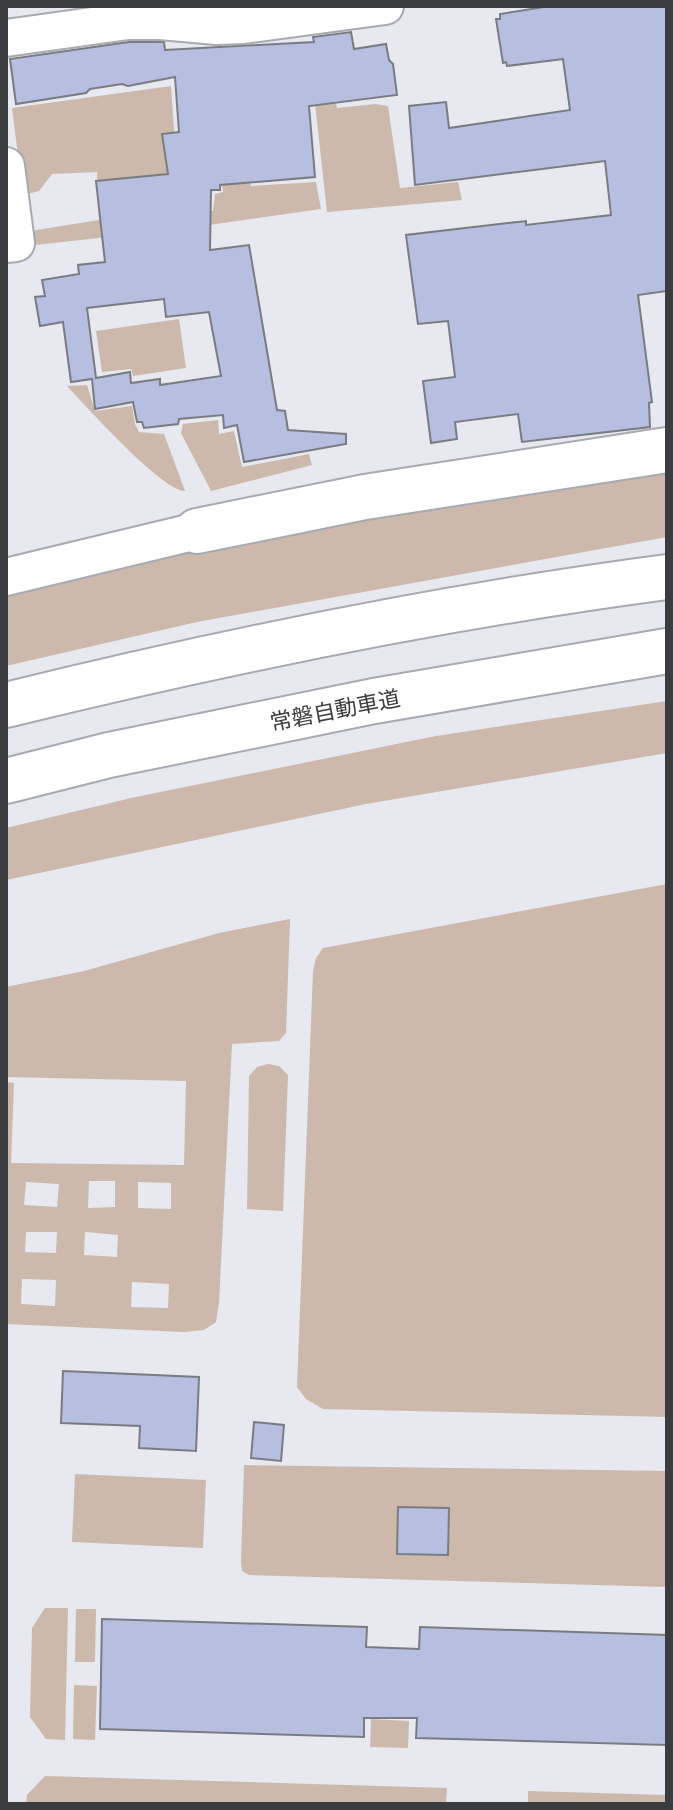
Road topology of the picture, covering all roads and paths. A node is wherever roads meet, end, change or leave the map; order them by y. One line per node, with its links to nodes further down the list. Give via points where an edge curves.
1 (385, 6): 2 (street)
2 (243, 15): 3 (street, via 217,26 128,21)
3 (6, 38)
4 (6, 166): 5 (street, via 16,243)
5 (6, 244)
6 (667, 450): 7 (main road, via 365,497)
7 (197, 531): 8 (street)
8 (6, 577)
9 (667, 577): 11 (main road, via 354,629)
10 (667, 651): 12 (main road, 常磐自動車道, via 374,701)
11 (6, 705)
12 (6, 781)

